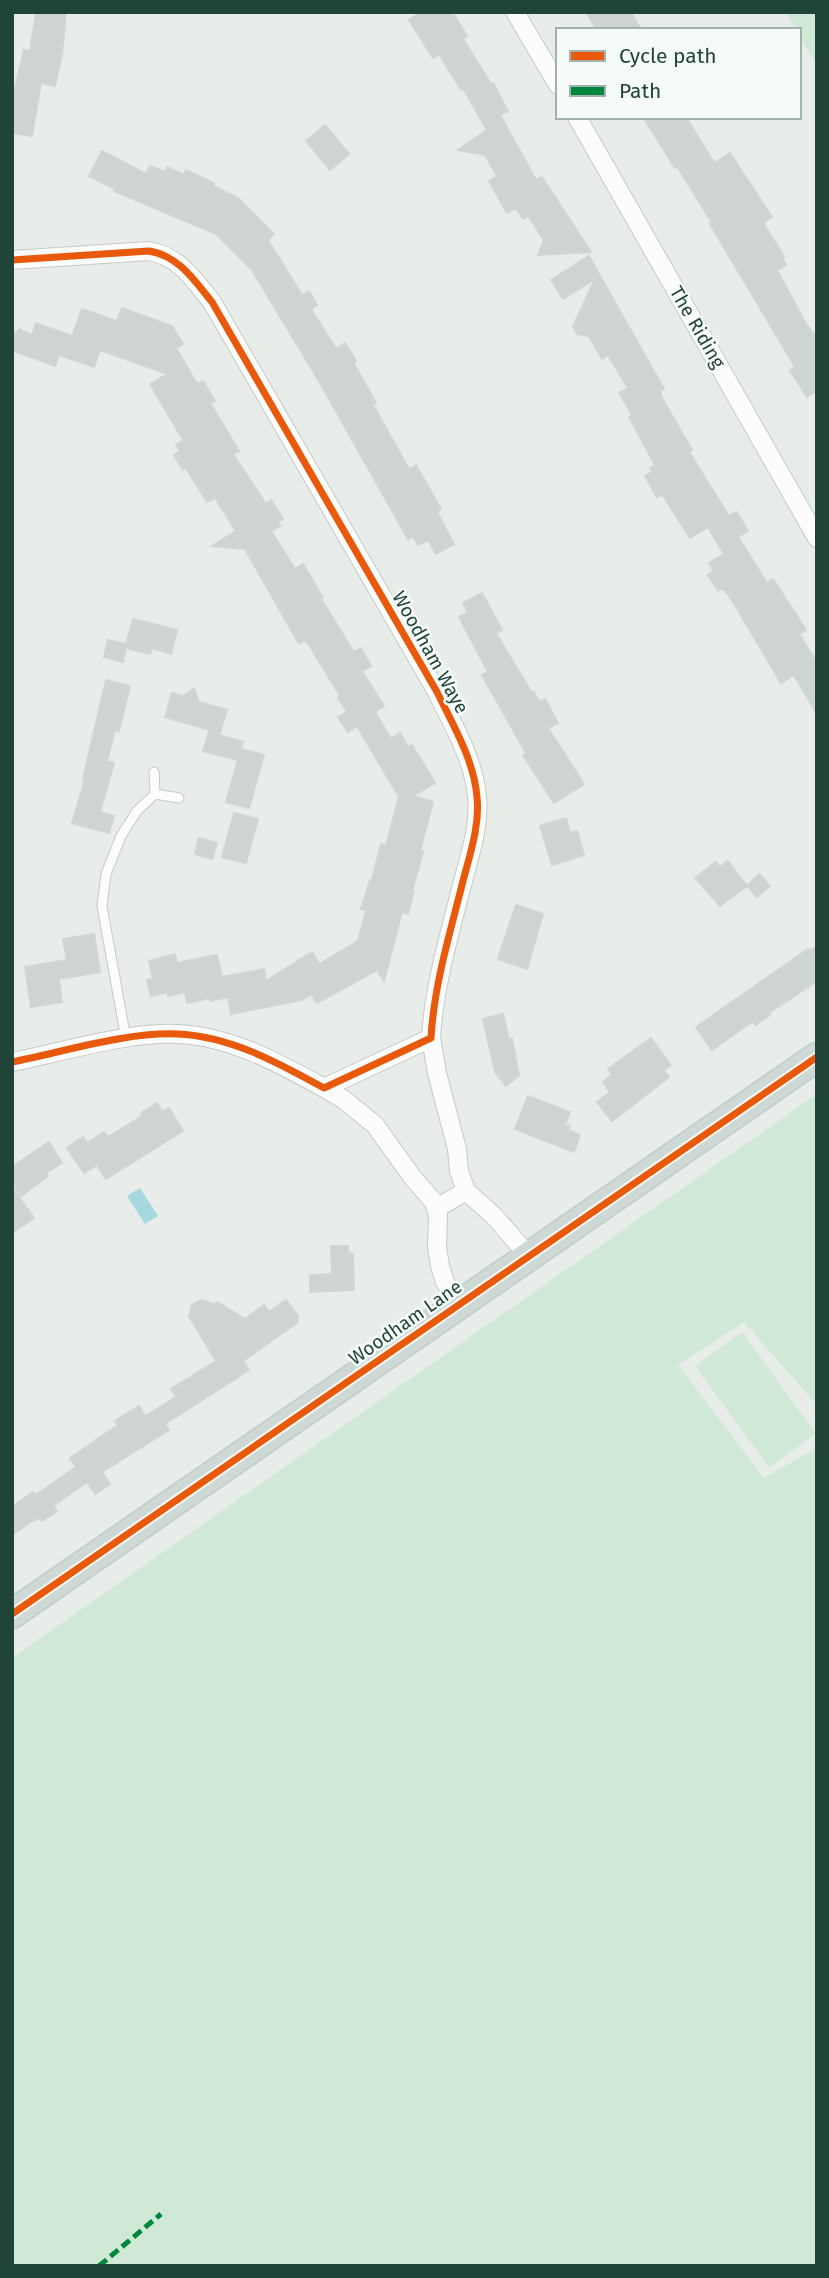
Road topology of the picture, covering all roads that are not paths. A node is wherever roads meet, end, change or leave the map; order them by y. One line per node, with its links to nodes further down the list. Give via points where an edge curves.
1 (515, 12): 2 (street)
2 (556, 82)
3 (578, 119): 5 (street, The Riding)
4 (13, 261): 9 (street, Woodham Waye, via 149,251 170,258 189,274 212,302 437,692 475,780 477,809 433,1008)
5 (817, 538)
6 (154, 772): 7 (lane)
7 (155, 794): 8 (lane); 10 (lane, via 121,836 106,874 102,906)
8 (178, 798)
9 (431, 1038): 13 (street); 14 (street, Woodham Waye)
10 (126, 1039): 12 (street); 13 (street, via 170,1034 211,1040 254,1053)
11 (817, 1057): 16 (main road, Woodham Lane)
12 (12, 1062)
13 (324, 1088): 15 (street, via 374,1125)
14 (466, 1191): 15 (street); 16 (street)
15 (437, 1208): 17 (street, via 440,1266)
16 (528, 1255): 17 (main road, Woodham Lane)
17 (458, 1304): 18 (main road, Woodham Lane)
18 (12, 1614)

